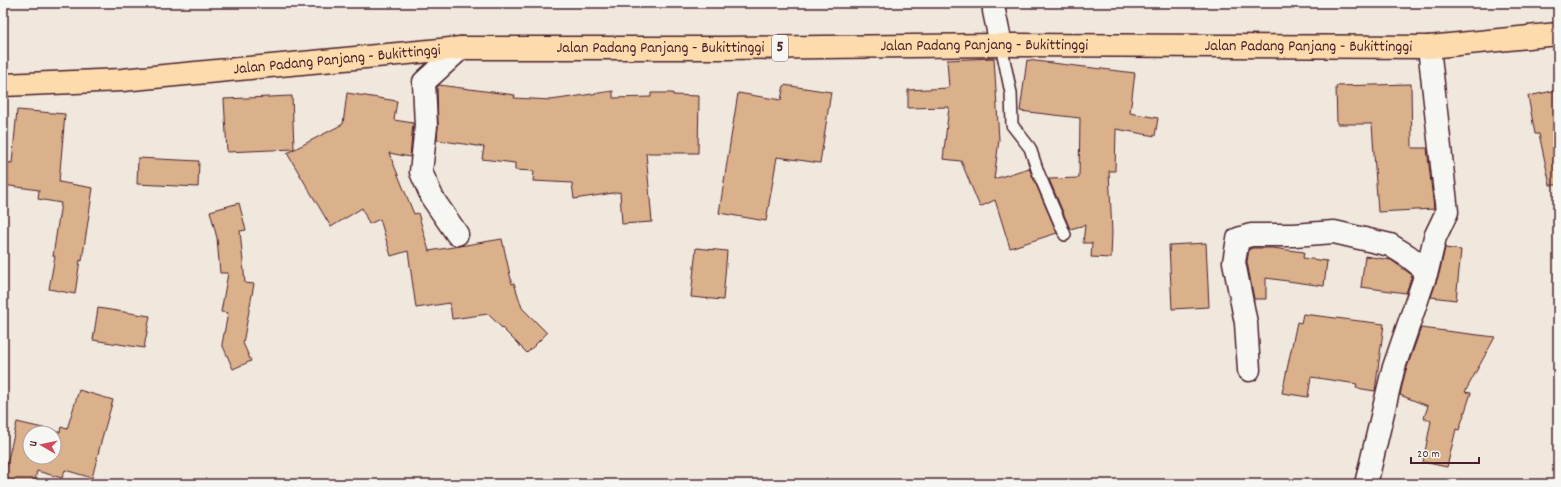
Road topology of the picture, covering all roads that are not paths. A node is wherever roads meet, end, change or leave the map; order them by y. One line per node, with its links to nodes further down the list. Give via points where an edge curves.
1 (994, 3): 3 (street)
2 (1558, 34): 4 (highway, Jalan Padang Panjang - Bukittinggi / 5)
3 (1001, 45): 4 (highway, Jalan Padang Panjang - Bukittinggi / 5); 5 (highway, Jalan Padang Panjang - Bukittinggi / 5); 8 (lane, via 1011,93 1012,125 1030,148)
4 (1428, 47): 9 (street, via 1447,212 1435,237)
5 (461, 48): 6 (highway, Jalan Padang Panjang - Bukittinggi / 5, via 122,80); 7 (street, via 424,82 426,126 421,172 433,200)
6 (3, 85)
7 (457, 234)
8 (1065, 235)
9 (1427, 271): 10 (street, via 1390,246 1334,232 1251,235 1238,239 1234,262 1246,323); 11 (street, via 1393,370)
10 (1249, 370)
11 (1366, 484)

